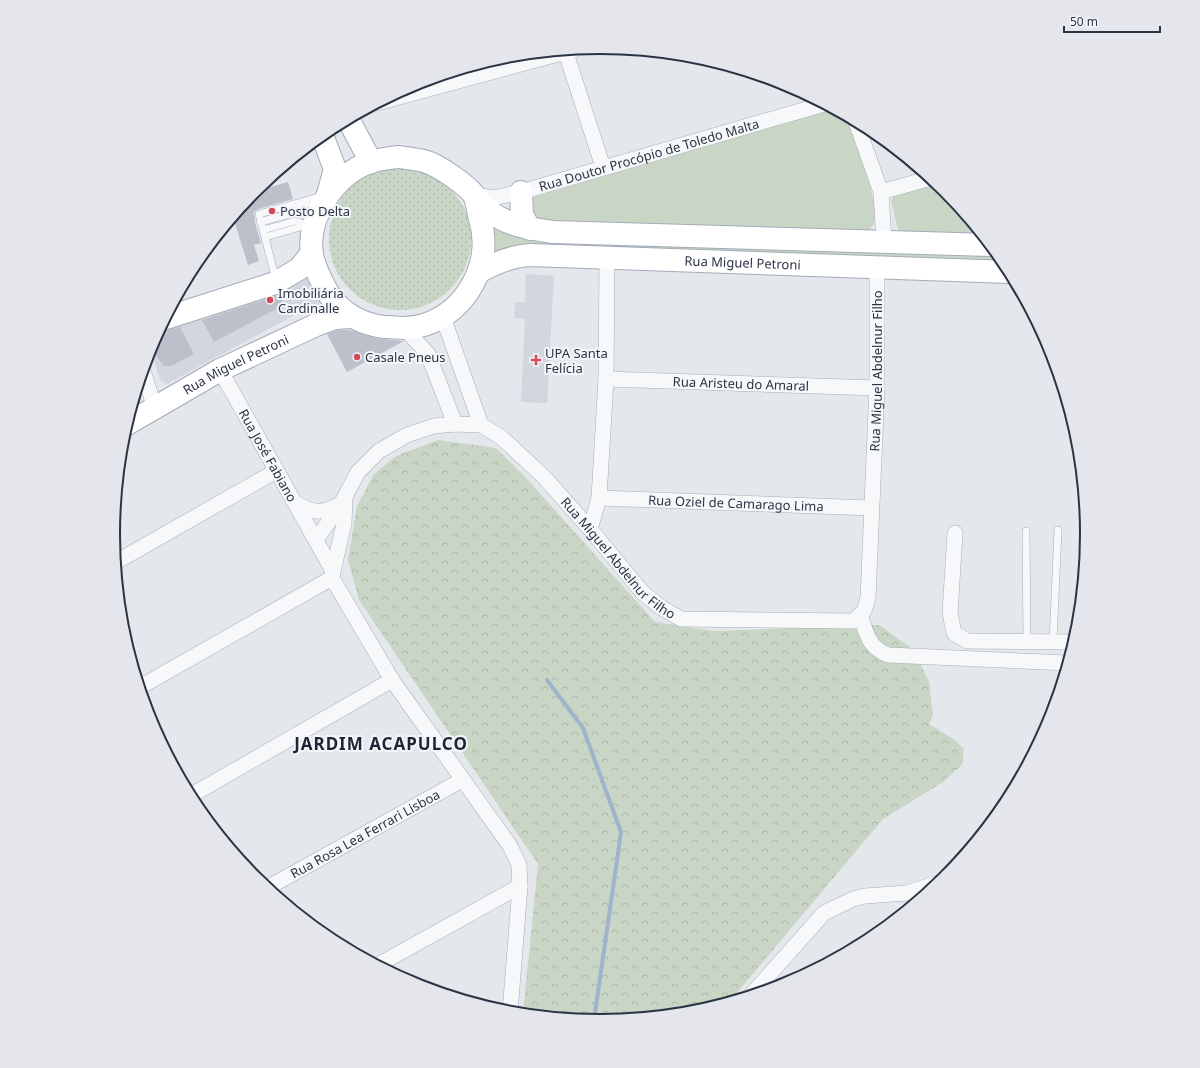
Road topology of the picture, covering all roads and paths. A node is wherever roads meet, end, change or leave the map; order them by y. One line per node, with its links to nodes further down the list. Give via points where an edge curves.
1 (569, 55): 9 (street)
2 (546, 57): 3 (street)
3 (404, 96)
4 (816, 106): 9 (street, Rua Doutor Procópio de Toledo Malta)
5 (351, 124): 8 (main road)
6 (859, 130): 12 (street)
7 (324, 141): 14 (main road, via 335,169)
8 (371, 162): 13 (main road, Rua Miguel Petroni, via 398,157 427,162 453,176); 14 (main road, Rua Miguel Petroni, via 347,174)
9 (603, 167): 11 (street, Rua Doutor Procópio de Toledo Malta)
10 (923, 180): 12 (street)
11 (521, 192): 13 (street, Rua Doutor Procópio de Toledo Malta, via 493,198); 16 (main road, via 522,215)
12 (881, 192): 19 (street)
13 (474, 195): 16 (main road, Rua Miguel Petroni, via 492,213 510,223); 24 (main road, via 484,230)
14 (322, 196): 15 (main road); 17 (lane, via 259,214)
15 (312, 224): 17 (lane, via 295,221); 18 (lane); 21 (main road)
16 (530, 229): 19 (main road, Rua Miguel Petroni, via 553,232)
17 (263, 230): 18 (lane)
18 (265, 237): 26 (lane)
19 (884, 241): 20 (main road, Rua Miguel Petroni)
20 (983, 245)
21 (312, 254): 26 (main road, via 299,269); 28 (main road, via 316,270 329,295)
22 (607, 258): 23 (main road, Rua Miguel Petroni); 24 (main road, Rua Miguel Petroni, via 516,256); 33 (street)
23 (877, 268): 25 (main road, Rua Miguel Petroni); 34 (street, Rua Miguel Abdelnur Filho)
24 (479, 272): 29 (main road, via 474,284 460,302)
25 (1002, 272)
26 (277, 282): 27 (main road)
27 (173, 316)
28 (350, 317): 30 (main road, via 376,326); 31 (main road, Rua Miguel Petroni, via 335,318 316,325)
29 (442, 317): 30 (main road, via 424,325); 38 (street)
30 (405, 329): 37 (street, via 428,354)
31 (220, 370): 35 (main road, Rua Miguel Petroni); 39 (street, Rua José Fabiano)
32 (146, 379): 35 (street)
33 (606, 379): 34 (street, Rua Aristeu do Amaral); 40 (street)
34 (877, 388): 43 (street, Rua Miguel Abdelnur Filho)
35 (155, 408): 36 (main road, Rua Miguel Petroni)
36 (134, 420)
37 (455, 424): 38 (street, Rua Miguel Abdelnur Filho); 41 (street, Rua Miguel Abdelnur Filho, via 434,426 407,434 379,451 358,472)
38 (481, 425): 44 (street, Rua Miguel Abdelnur Filho, via 519,452)
39 (276, 471): 42 (street, Rua José Fabiano); 49 (street)
40 (599, 498): 43 (street, Rua Oziel de Camarago Lima); 44 (street)
41 (343, 499): 42 (street, via 330,509 309,511); 48 (street, Rua Miguel Abdelnur Filho); 50 (street, Rua Miguel Abdelnur Filho, via 344,524)
42 (294, 502): 48 (street, Rua José Fabiano)
43 (872, 508): 51 (street, Rua Miguel Abdelnur Filho, via 868,598)
44 (590, 529): 51 (street, Rua Miguel Abdelnur Filho, via 643,593 681,619 853,621)
45 (1058, 530): 53 (lane)
46 (1026, 532): 52 (lane)
47 (954, 533): 52 (street, via 950,614 954,632 967,641)
48 (316, 540): 50 (street)
49 (121, 559)
50 (332, 575): 56 (street); 57 (street)
51 (860, 615): 55 (street, via 873,646 888,655)
52 (1027, 642): 53 (street)
53 (1053, 642): 54 (street)
54 (1068, 642)
55 (1063, 663)
56 (392, 680): 58 (street); 59 (street)
57 (144, 685)
58 (462, 780): 60 (street, Rua Rosa Lea Ferrari Lisboa); 61 (street, via 510,846 519,865)
59 (196, 793)
60 (273, 885)
61 (520, 886): 63 (street); 65 (street)
62 (912, 897): 64 (street, via 853,898 824,913)
63 (384, 962)
64 (770, 983)
65 (510, 1006)

